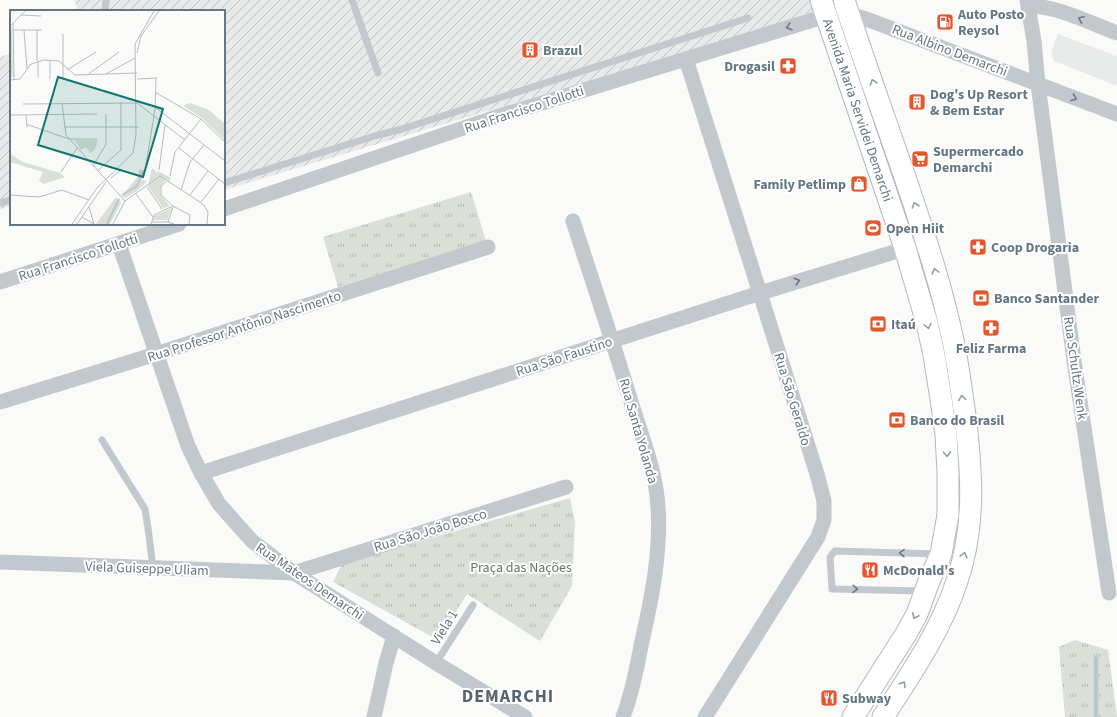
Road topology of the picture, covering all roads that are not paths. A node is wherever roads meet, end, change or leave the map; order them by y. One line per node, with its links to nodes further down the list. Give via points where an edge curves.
1 (106, 0): 6 (lane)
2 (352, 0): 10 (lane)
3 (1028, 3): 8 (street, one-way to 3, via 1063,12); 11 (street, Rua Schultz Wenk)
4 (846, 7): 5 (street, Rua Francisco Tollotti); 11 (street, Rua Albino Demarchi, via 869,20); 19 (main road, Avenida Maria Servidei Demarchi, one-way to 4)
5 (824, 8): 9 (street, Rua Francisco Tollotti, one-way to 9); 22 (main road, Avenida Maria Servidei Demarchi)
6 (104, 10)
7 (748, 18): 13 (lane)
8 (1117, 33)
9 (686, 58): 16 (street, Rua Francisco Tollotti, via 496,117); 24 (street, Rua São Geraldo)
10 (378, 72)
11 (1038, 84): 12 (street, Rua Albino Demarchi, one-way to 12); 36 (street, Rua Schultz Wenk, via 1073,353)
12 (1117, 114)
13 (225, 183)
14 (10, 200): 15 (lane)
15 (0, 203)
16 (225, 209)
17 (572, 221): 25 (street, Rua Santa Yolanda)
18 (176, 225): 20 (street, Rua Francisco Tollotti)
19 (927, 242): 22 (street, Rua São Faustino); 45 (main road, Avenida Maria Servidei Demarchi, one-way to 19, via 942,618 956,584 971,514 969,455 958,367)
20 (119, 244): 23 (street, Rua Francisco Tollotti); 26 (street, Rua Mateos Demarchi)
21 (488, 248): 26 (street, Rua Professor Antônio Nascimento)
22 (905, 248): 24 (street, Rua São Faustino, one-way to 22); 31 (main road, Avenida Maria Servidei Demarchi, one-way to 31, via 928,323 944,421 949,497)
23 (0, 282)
24 (760, 293): 25 (street, Rua São Faustino); 43 (street, Rua São Geraldo, via 817,474 824,501 824,520 818,537)
25 (612, 340): 29 (street, Rua São Faustino); 42 (street, Rua Santa Yolanda, via 655,479 658,507 658,543 650,602 638,663)
26 (156, 354): 27 (street, Rua Professor Antônio Nascimento); 29 (street, Rua Mateos Demarchi)
27 (0, 402)
28 (102, 440): 33 (lane, via 145,509)
29 (200, 473): 34 (street, Rua Mateos Demarchi, via 219,504 252,541)
30 (566, 487): 34 (street, Rua São João Bosco)
31 (941, 554): 35 (main road, Avenida Maria Servidei Demarchi); 35 (lane, one-way to 35, via 835,551 830,556 832,589)
32 (0, 562): 33 (street, Viela Guiseppe Uliam)
33 (152, 568): 34 (street, Viela Guiseppe Uliam)
34 (294, 573): 38 (street, Rua Mateos Demarchi)
35 (925, 591): 44 (main road, Avenida Maria Servidei Demarchi, one-way to 44, via 903,639)
36 (1109, 594)
37 (473, 605): 39 (lane, Viela 1)
38 (394, 636): 39 (street, Rua Mateos Demarchi); 40 (street)
39 (436, 663): 41 (street, Rua Mateos Demarchi)
40 (374, 717)
41 (525, 717)
42 (623, 717)
43 (705, 717)
44 (853, 717)
45 (883, 717)

